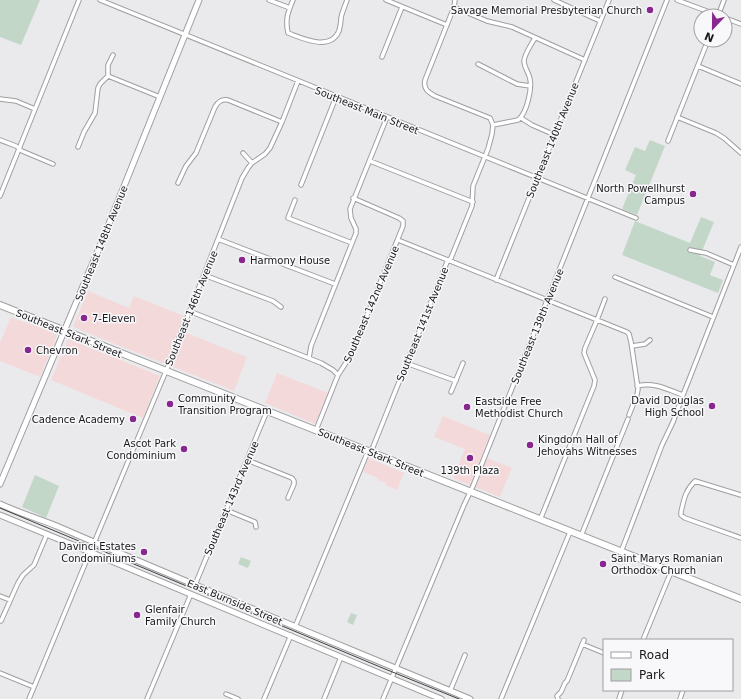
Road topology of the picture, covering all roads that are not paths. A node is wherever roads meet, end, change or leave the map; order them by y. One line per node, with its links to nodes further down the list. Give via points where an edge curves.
1 (79, 0): 35 (street)
2 (100, 0): 13 (street, Southeast Main Street)
3 (199, 0): 20 (street, Southeast 148th Avenue)
4 (270, 0): 16 (street)
5 (293, 0): 16 (street)
6 (347, 0): 16 (street, via 338,32 326,42 313,42 288,32 286,25)
7 (386, 0): 14 (street)
8 (455, 0): 15 (street)
9 (554, 0): 18 (street)
10 (609, 0): 18 (street, Southeast 140th Avenue)
11 (667, 0): 57 (street, Southeast 139th Avenue)
12 (676, 0): 17 (street)
13 (105, 1): 20 (street, Southeast Main Street)
14 (402, 7): 19 (street); 24 (street)
15 (454, 7): 19 (street); 21 (street, via 487,21 512,27)
16 (290, 8)
17 (698, 8)
18 (600, 21): 25 (street, Southeast 140th Avenue)
19 (447, 25): 40 (street, via 424,82 426,89 429,93 490,118)
20 (185, 35): 29 (street, Southeast Main Street); 32 (street, Southeast 148th Avenue)
21 (535, 38): 25 (street); 31 (street, via 524,62)
22 (705, 48): 27 (street)
23 (112, 56): 28 (street, via 108,65)
24 (382, 57)
25 (585, 60): 41 (street, Southeast 140th Avenue)
26 (478, 64): 31 (street, via 517,84)
27 (698, 66): 30 (street); 38 (street)
28 (108, 76): 32 (street); 44 (street, via 98,88 95,113)
29 (298, 81): 33 (street, Southeast Main Street); 39 (street, Southeast 146th Avenue)
30 (741, 84)
31 (530, 86): 37 (street, via 527,105)
32 (160, 97): 79 (street, Southeast 148th Avenue)
33 (336, 97): 36 (street, Southeast Main Street); 54 (street)
34 (0, 99): 35 (street, via 16,101)
35 (35, 109): 45 (street)
36 (387, 117): 48 (street, Southeast Main Street); 49 (street)
37 (521, 118): 40 (street); 41 (street)
38 (677, 118): 43 (street); 47 (street, via 724,138)
39 (282, 122): 51 (street, Southeast 146th Avenue, via 270,148); 53 (street, via 228,100 220,101 215,107 196,153)
40 (493, 125): 48 (street, Southeast 141st Avenue)
41 (555, 135): 52 (street, Southeast 140th Avenue)
42 (0, 140): 45 (street)
43 (668, 141)
44 (78, 147)
45 (19, 149): 50 (street); 55 (street)
46 (242, 153): 51 (street)
47 (741, 153)
48 (484, 157): 52 (street, Southeast Main Street); 59 (street, Southeast 141st Avenue, via 473,186)
49 (370, 161): 56 (street); 59 (street)
50 (53, 164)
51 (252, 164): 61 (street, Southeast 146th Avenue, via 242,178)
52 (536, 178): 57 (street, Southeast Main Street); 70 (street, Southeast 140th Avenue)
53 (178, 183)
54 (301, 185)
55 (0, 196)
56 (354, 198): 62 (street, Southeast 142nd Avenue, via 403,221); 63 (street, via 350,209 356,234)
57 (588, 199): 60 (street, Southeast Main Street); 73 (street, Southeast 139th Avenue)
58 (295, 200): 63 (street, via 288,218)
59 (473, 202): 66 (street, Southeast 141st Avenue)
60 (636, 218)
61 (218, 239): 68 (street, Southeast 146th Avenue); 71 (street)
62 (398, 240): 66 (street); 86 (street, Southeast 142nd Avenue, via 351,355)
63 (352, 243): 71 (street)
64 (741, 247): 67 (street)
65 (690, 250): 67 (street, via 706,253)
66 (449, 260): 70 (street); 83 (street, Southeast 141st Avenue)
67 (734, 265): 77 (street)
68 (204, 275): 75 (street, via 273,301); 76 (street, Southeast 146th Avenue)
69 (615, 277): 77 (street)
70 (496, 280): 73 (street)
71 (335, 284): 82 (street, via 310,346)
72 (605, 299): 78 (street)
73 (548, 300): 78 (street); 96 (street, Southeast 139th Avenue)
74 (0, 305): 79 (main road, Southeast Stark Street)
75 (281, 307)
76 (190, 311): 82 (street); 85 (street, Southeast 146th Avenue)
77 (713, 317): 90 (street)
78 (597, 320): 81 (street, via 627,332); 102 (street, via 584,352 595,380 594,386)
79 (64, 331): 85 (main road, Southeast Stark Street); 95 (street, Southeast 148th Avenue)
80 (650, 340): 81 (street, via 645,344)
81 (632, 346): 88 (street)
82 (309, 358): 86 (street, via 328,366)
83 (406, 363): 87 (street); 93 (street, Southeast 141st Avenue)
84 (463, 363): 87 (street)
85 (166, 371): 91 (main road, Southeast Stark Street); 108 (street, Southeast 146th Avenue)
86 (338, 376): 92 (street, Southeast 142nd Avenue)
87 (456, 381): 89 (street)
88 (638, 386): 90 (street, via 655,384); 106 (street, via 629,417)
89 (451, 392)
90 (683, 395): 110 (street)
91 (267, 411): 92 (main road, Southeast Stark Street); 94 (street, Southeast 143rd Avenue)
92 (316, 430): 93 (main road, Southeast Stark Street)
93 (369, 452): 96 (main road, Southeast Stark Street); 118 (street, Southeast 141st Avenue)
94 (247, 460): 98 (street, via 292,478 294,484); 100 (street, Southeast 143rd Avenue)
95 (0, 484)
96 (470, 492): 102 (main road, Southeast Stark Street); 125 (street, Southeast 139th Avenue)
97 (741, 495): 107 (street, via 695,481 686,492 681,512 685,518)
98 (288, 498)
99 (0, 504): 108 (street, East Burnside Street)
100 (226, 510): 103 (street, via 255,522); 112 (street, Southeast 143rd Avenue)
101 (0, 515): 105 (street, East Burnside Street)
102 (540, 520): 104 (main road, Southeast Stark Street)
103 (256, 527)
104 (570, 532): 106 (main road, Southeast Stark Street); 137 (street)
105 (47, 534): 109 (street, East Burnside Street); 115 (street, via 34,565 21,578)
106 (581, 536): 110 (main road, Southeast Stark Street)
107 (741, 538)
108 (94, 543): 112 (street, East Burnside Street)
109 (90, 552): 113 (street, East Burnside Street); 126 (street)
110 (621, 552): 111 (main road, Southeast Stark Street)
111 (672, 572): 116 (main road, Southeast Stark Street); 120 (street)
112 (194, 585): 118 (street, East Burnside Street)
113 (191, 594): 119 (street, East Burnside Street); 130 (street)
114 (0, 596): 115 (street)
115 (10, 600): 117 (street)
116 (741, 600)
117 (2, 621)
118 (295, 627): 125 (street, East Burnside Street)
119 (291, 635): 123 (street, East Burnside Street); 132 (street)
120 (643, 639)
121 (603, 652): 138 (street, via 583,642 567,681 557,696)
122 (465, 655): 127 (street)
123 (341, 657): 125 (street, East Burnside Street); 133 (street)
124 (0, 673): 126 (street)
125 (393, 673): 127 (street, East Burnside Street); 134 (street, Southeast 139th Avenue); 135 (street, East Burnside Street)
126 (34, 687): 129 (street)
127 (450, 691): 136 (street, East Burnside Street)
128 (226, 694): 131 (street)
129 (29, 699)
130 (147, 699)
131 (238, 699)
132 (264, 699)
133 (324, 699)
134 (383, 699)
135 (441, 699)
136 (470, 699)
137 (501, 699)
138 (558, 699)

